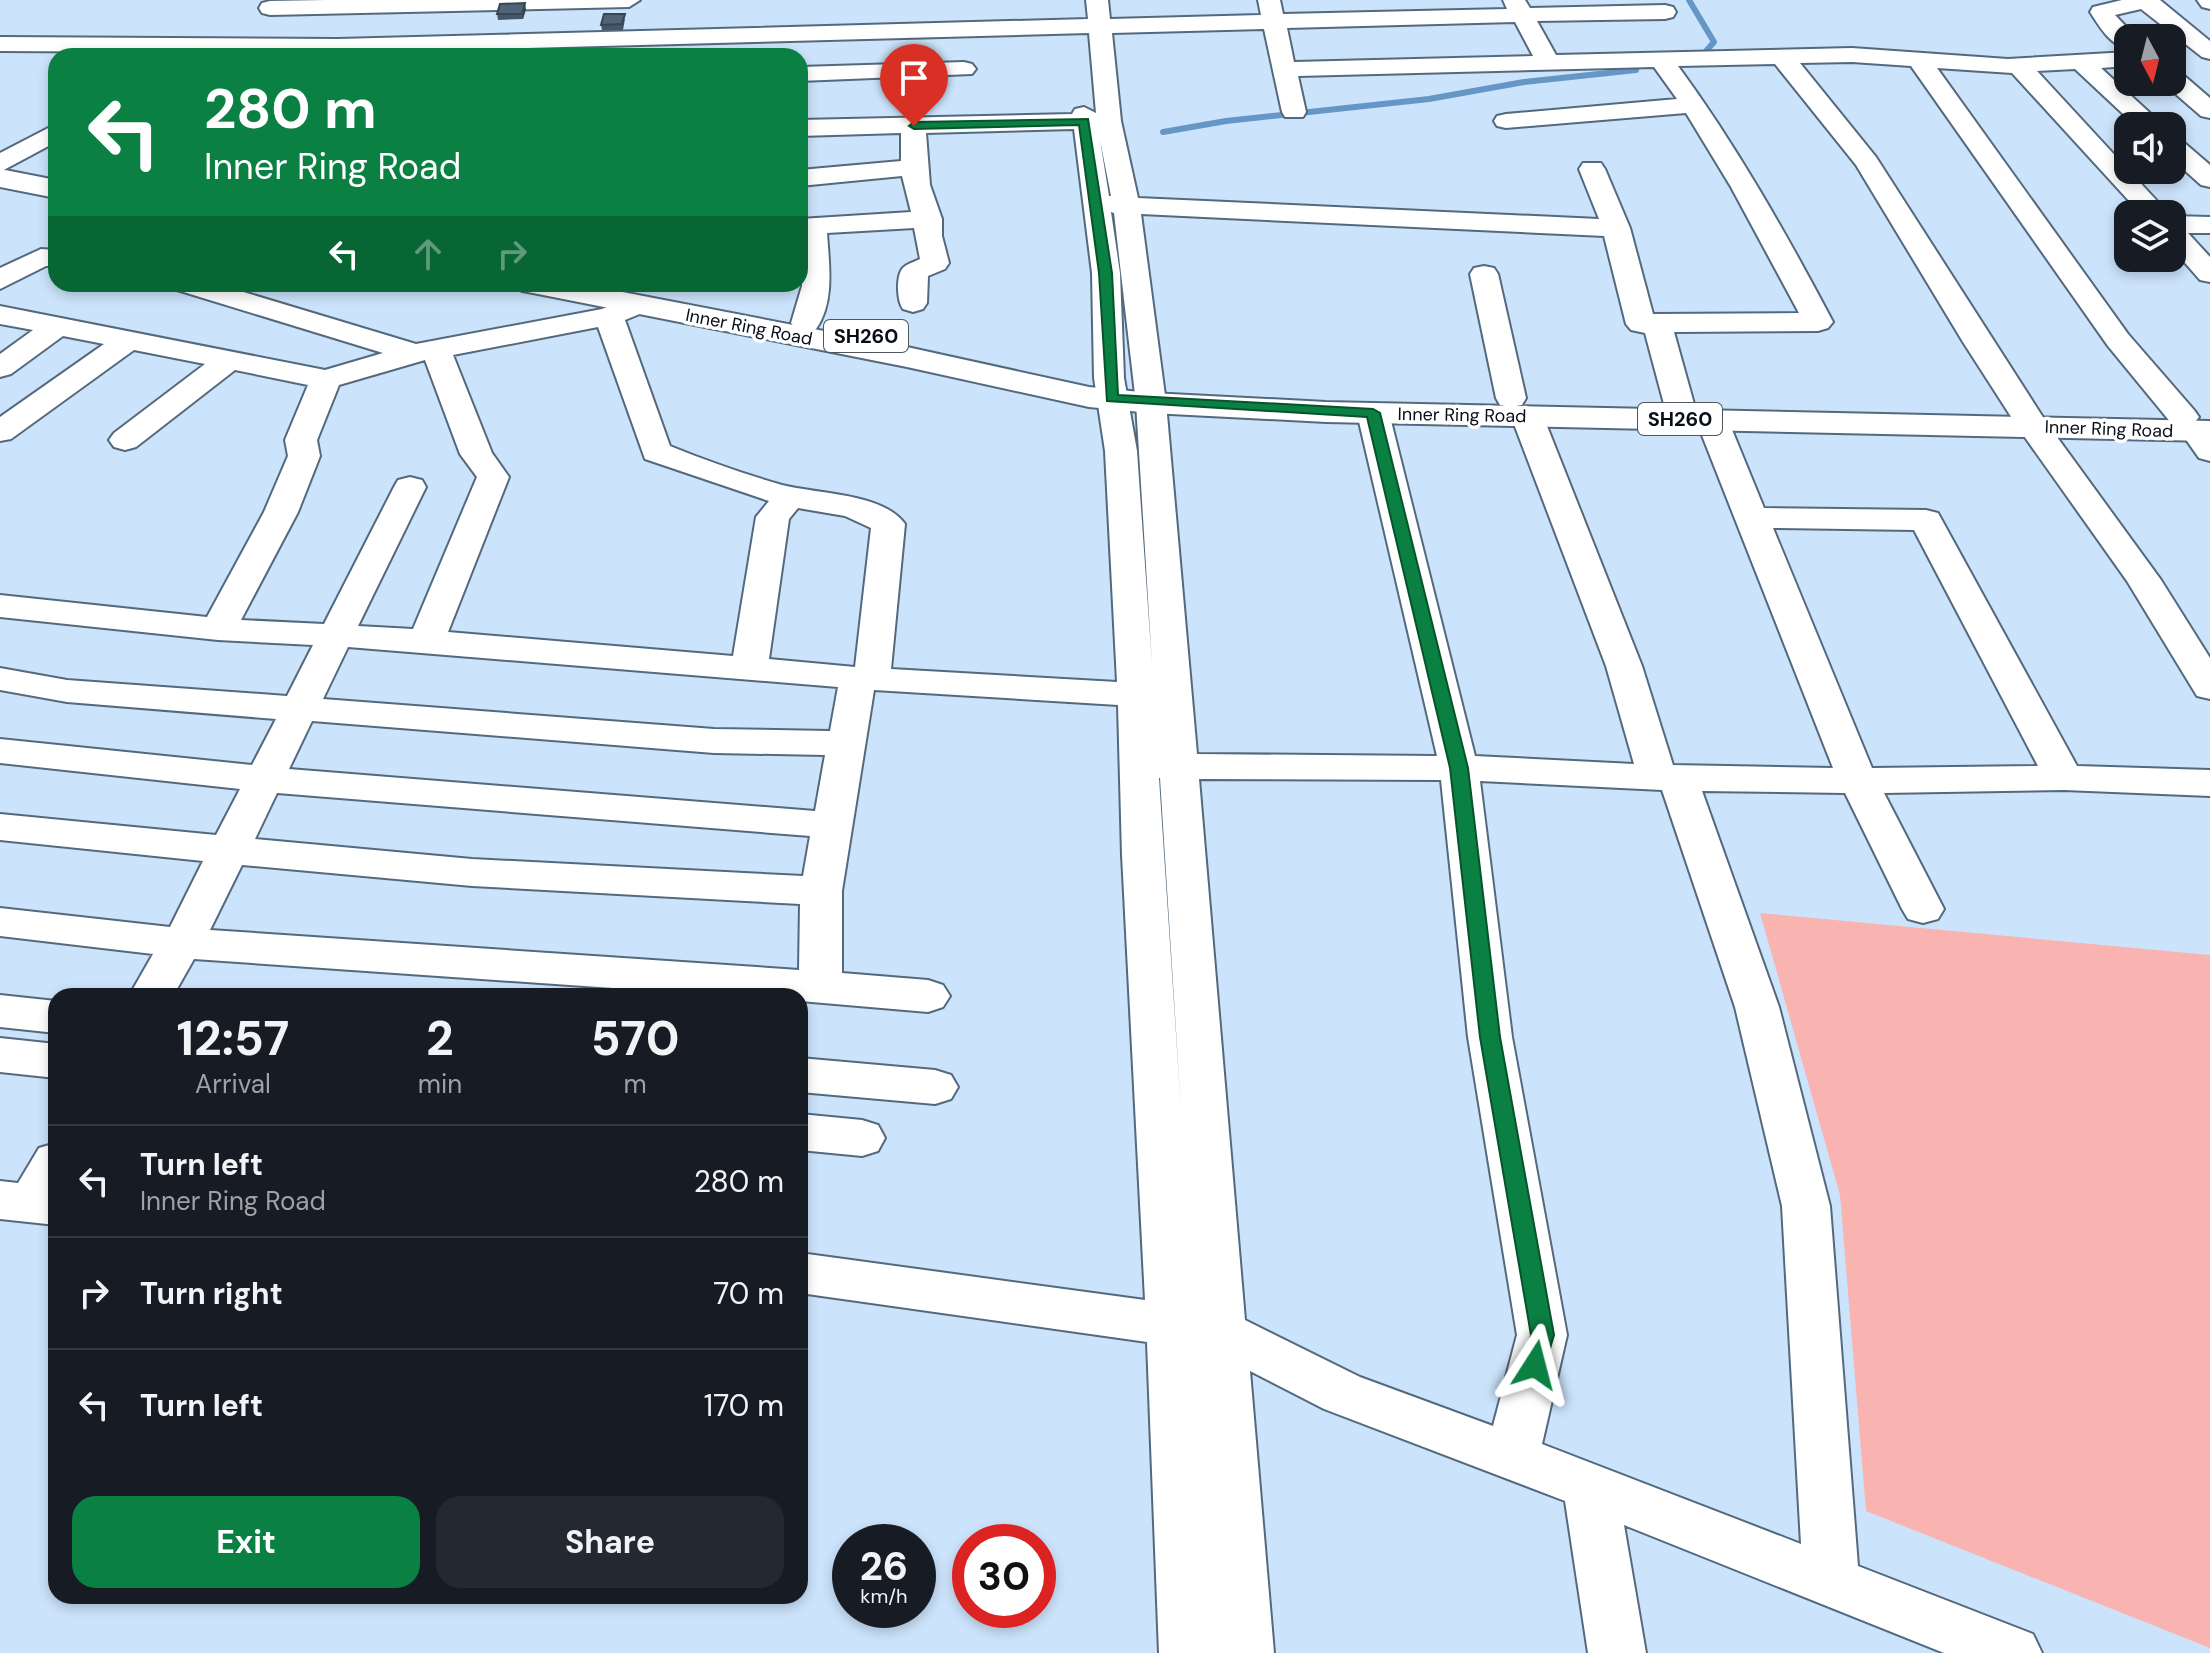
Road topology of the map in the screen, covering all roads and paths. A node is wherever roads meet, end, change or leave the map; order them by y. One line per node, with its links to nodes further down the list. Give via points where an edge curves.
1 (629, 0): 4 (street)
2 (973, 0): 10 (street)
3 (2147, 0): 9 (street, via 2101,12); 15 (street)
4 (276, 4): 13 (street)
5 (1518, 7): 6 (street); 8 (street); 22 (street)
6 (1272, 11): 7 (street); 23 (street)
7 (1087, 12): 10 (street); 32 (street)
8 (1665, 12)
9 (2114, 26)
10 (975, 29): 14 (street); 24 (street)
11 (0, 44): 12 (street)
12 (110, 48)
13 (197, 48)
14 (419, 48)
15 (2210, 52)
16 (1781, 56): 17 (street); 18 (street); 75 (street, via 1867,162)
17 (1660, 58): 22 (street); 27 (street)
18 (1918, 59): 21 (street); 77 (street, via 2118,340)
19 (2114, 60): 20 (street)
20 (2081, 62): 21 (street); 30 (street)
21 (2018, 65): 45 (street)
22 (1544, 67): 23 (street)
23 (1284, 68): 29 (street)
24 (964, 69): 25 (street); 33 (street)
25 (808, 74)
26 (2191, 88): 28 (street)
27 (1695, 105): 31 (street); 64 (street, via 1760,210 1818,322)
28 (2210, 111)
29 (1294, 112)
30 (2136, 112)
31 (1506, 121)
32 (1097, 122): 33 (street); 46 (street)
33 (962, 124): 34 (street)
34 (914, 126): 35 (street); 39 (street)
35 (808, 128)
36 (48, 137): 38 (street)
37 (2186, 158): 43 (street)
38 (1, 167): 41 (highway); 44 (highway)
39 (915, 167): 42 (street); 47 (street, via 918,199)
40 (1592, 169): 51 (street)
41 (48, 172)
42 (808, 177)
43 (2210, 179)
44 (48, 186)
45 (2143, 200)
46 (1111, 205): 51 (street); 71 (street, via 1106,273)
47 (928, 219): 50 (street); 61 (street, via 935,263 914,272)
48 (2186, 224): 49 (street)
49 (2210, 225)
50 (808, 227)
51 (1616, 228): 64 (street, via 1641,324)
52 (808, 239): 63 (street, via 816,286)
53 (2186, 247): 56 (street)
54 (48, 257): 57 (street)
55 (1484, 274): 73 (street)
56 (2210, 274)
57 (0, 280)
58 (218, 292): 67 (street)
59 (573, 292): 60 (highway, Inner Ring Road)
60 (624, 302): 63 (highway, Inner Ring Road / SH260); 67 (street); 71 (highway, Inner Ring Road, via 1089,397); 81 (street, via 656,452)
61 (913, 303)
62 (0, 315): 65 (street)
63 (806, 323): 71 (highway, Inner Ring Road / SH260)
64 (1657, 323): 72 (street)
65 (57, 327): 66 (street); 69 (street)
66 (126, 342): 68 (street); 78 (street)
67 (426, 351): 70 (street); 86 (street, via 476,454 493,477)
68 (228, 361): 70 (street); 79 (street)
69 (0, 368)
70 (326, 379): 84 (street, via 301,440 304,456 281,512)
71 (1129, 389): 73 (highway, Inner Ring Road); 74 (highway, Inner Ring Road / SH260); 91 (street)
72 (1679, 404): 73 (highway, Inner Ring Road); 75 (highway, Inner Ring Road)
73 (1519, 407): 74 (highway, Inner Ring Road / SH260); 76 (highway, Inner Ring Road / SH260); 98 (street)
74 (1373, 413): 97 (street)
75 (2029, 419): 76 (highway, Inner Ring Road / SH260); 77 (highway, Inner Ring Road / SH260); 90 (street, via 2144,580)
76 (1712, 420): 82 (street)
77 (2202, 430)
78 (0, 432)
79 (125, 440)
80 (410, 487): 85 (street)
81 (790, 497): 87 (street, via 773,517); 88 (street, via 870,511 888,524)
82 (1753, 518): 99 (street, via 1926,520); 101 (street)
83 (0, 606): 84 (street)
84 (218, 629): 85 (street)
85 (336, 638): 86 (street); 92 (street)
86 (426, 641): 87 (street)
87 (749, 669): 88 (street)
88 (865, 678): 91 (street); 93 (street)
89 (0, 679): 92 (street, via 67,691)
90 (2210, 688)
91 (1156, 696): 95 (street); 96 (street)
92 (299, 709): 93 (street, via 714,741); 100 (street)
93 (846, 743): 103 (street)
94 (0, 751): 100 (street)
95 (1137, 765): 96 (street); 125 (street)
96 (1179, 767): 97 (street); 125 (street)
97 (1459, 768): 98 (street); 126 (street, via 1490,1037 1542,1335)
98 (1668, 778): 101 (street); 128 (street, via 1757,1007 1806,1206)
99 (2064, 778): 101 (street); 102 (street)
100 (262, 779): 103 (street); 105 (street)
101 (1858, 781): 107 (street)
102 (2210, 783)
103 (831, 825): 106 (street)
104 (0, 827): 105 (street)
105 (228, 849): 106 (street, via 640,885); 109 (street)
106 (821, 891): 111 (street)
107 (1923, 909)
108 (0, 922): 109 (street)
109 (182, 943): 110 (street); 112 (street)
110 (575, 983): 111 (street)
111 (820, 987): 113 (street)
112 (156, 988)
113 (928, 996)
114 (0, 1011): 115 (street)
115 (48, 1016)
116 (0, 1055): 117 (street)
117 (48, 1060)
118 (808, 1076): 119 (street)
119 (935, 1087)
120 (808, 1133): 121 (street)
121 (862, 1138)
122 (48, 1174): 123 (street)
123 (29, 1204)
124 (808, 1274): 125 (street)
125 (1195, 1327): 126 (street, via 1342,1393); 129 (street, via 1179,1440); 130 (street)
126 (1512, 1456): 127 (street)
127 (1590, 1487): 128 (street); 131 (street)
128 (1831, 1582): 132 (street)
129 (1188, 1653)
130 (1245, 1653)
131 (1617, 1653)
132 (2013, 1653)

